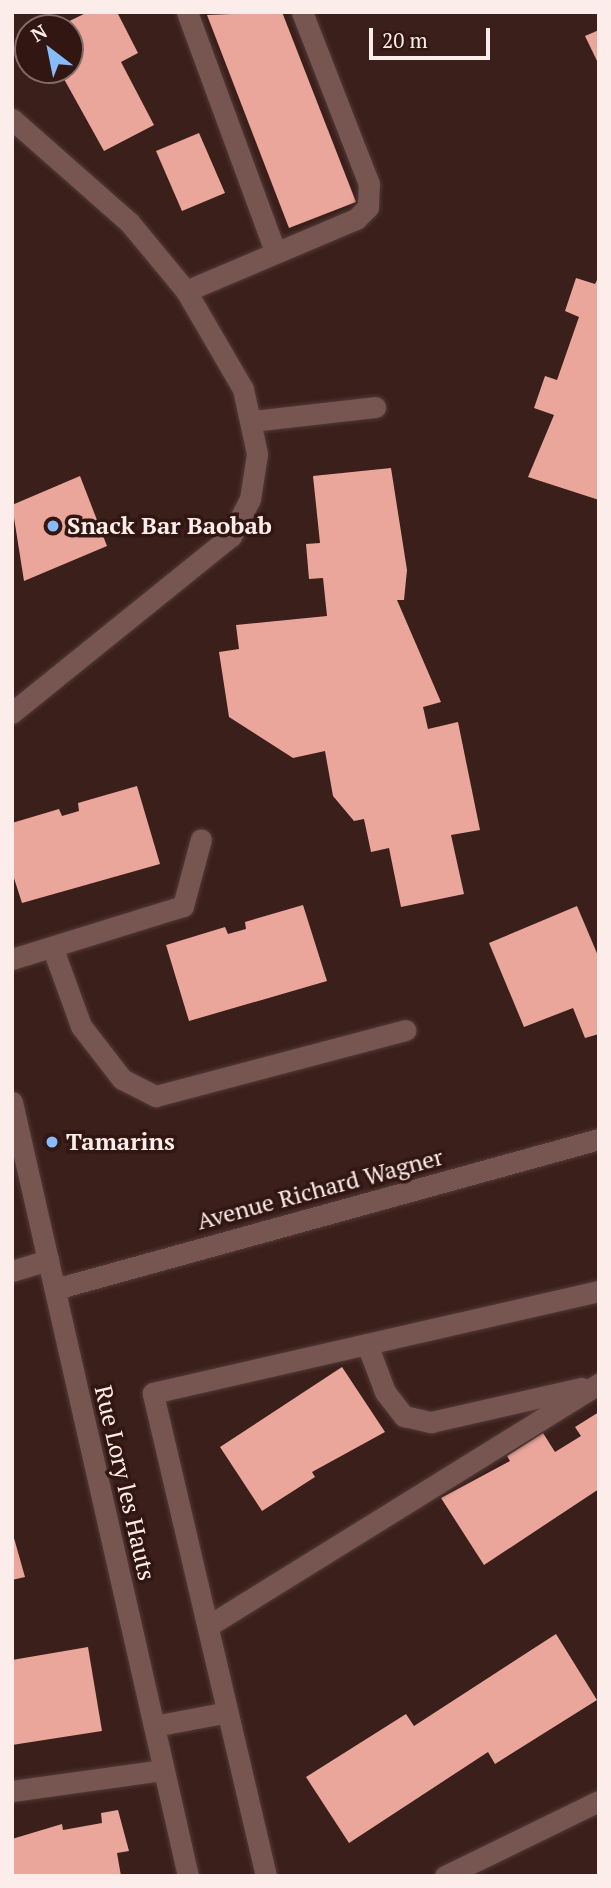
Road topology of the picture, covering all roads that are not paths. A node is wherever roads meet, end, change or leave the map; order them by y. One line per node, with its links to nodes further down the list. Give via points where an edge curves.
1 (187, 12): 4 (street)
2 (302, 12): 4 (street, via 371,199 356,219)
3 (12, 118): 5 (street, via 129,222)
4 (275, 251): 5 (street)
5 (186, 291): 7 (street, via 243,388)
6 (375, 407): 7 (street)
7 (253, 421): 8 (street, via 257,454 250,499 230,536)
8 (12, 713)
9 (201, 839): 10 (street, via 183,906)
10 (53, 949): 11 (street); 12 (street, via 93,1044 122,1079 156,1096)
11 (12, 959)
12 (405, 1030)
13 (12, 1102): 15 (street, Rue Lory les Hauts)
14 (599, 1139): 17 (street, Avenue Richard Wagner)
15 (48, 1260): 16 (street); 17 (street, Rue Lory les Hauts)
16 (12, 1272)
17 (55, 1289): 23 (street, Rue Lory les Hauts)
18 (599, 1291): 19 (street)
19 (367, 1344): 20 (street, via 385,1392 404,1416 431,1422); 21 (street, via 153,1393)
20 (599, 1384): 21 (street)
21 (208, 1626): 22 (street)
22 (228, 1712): 23 (street); 28 (street)
23 (154, 1726): 24 (street, Rue Lory les Hauts)
24 (164, 1770): 25 (street); 27 (street, Rue Lory les Hauts)
25 (12, 1791)
26 (599, 1801): 29 (street)
27 (188, 1876)
28 (266, 1876)
29 (445, 1876)

